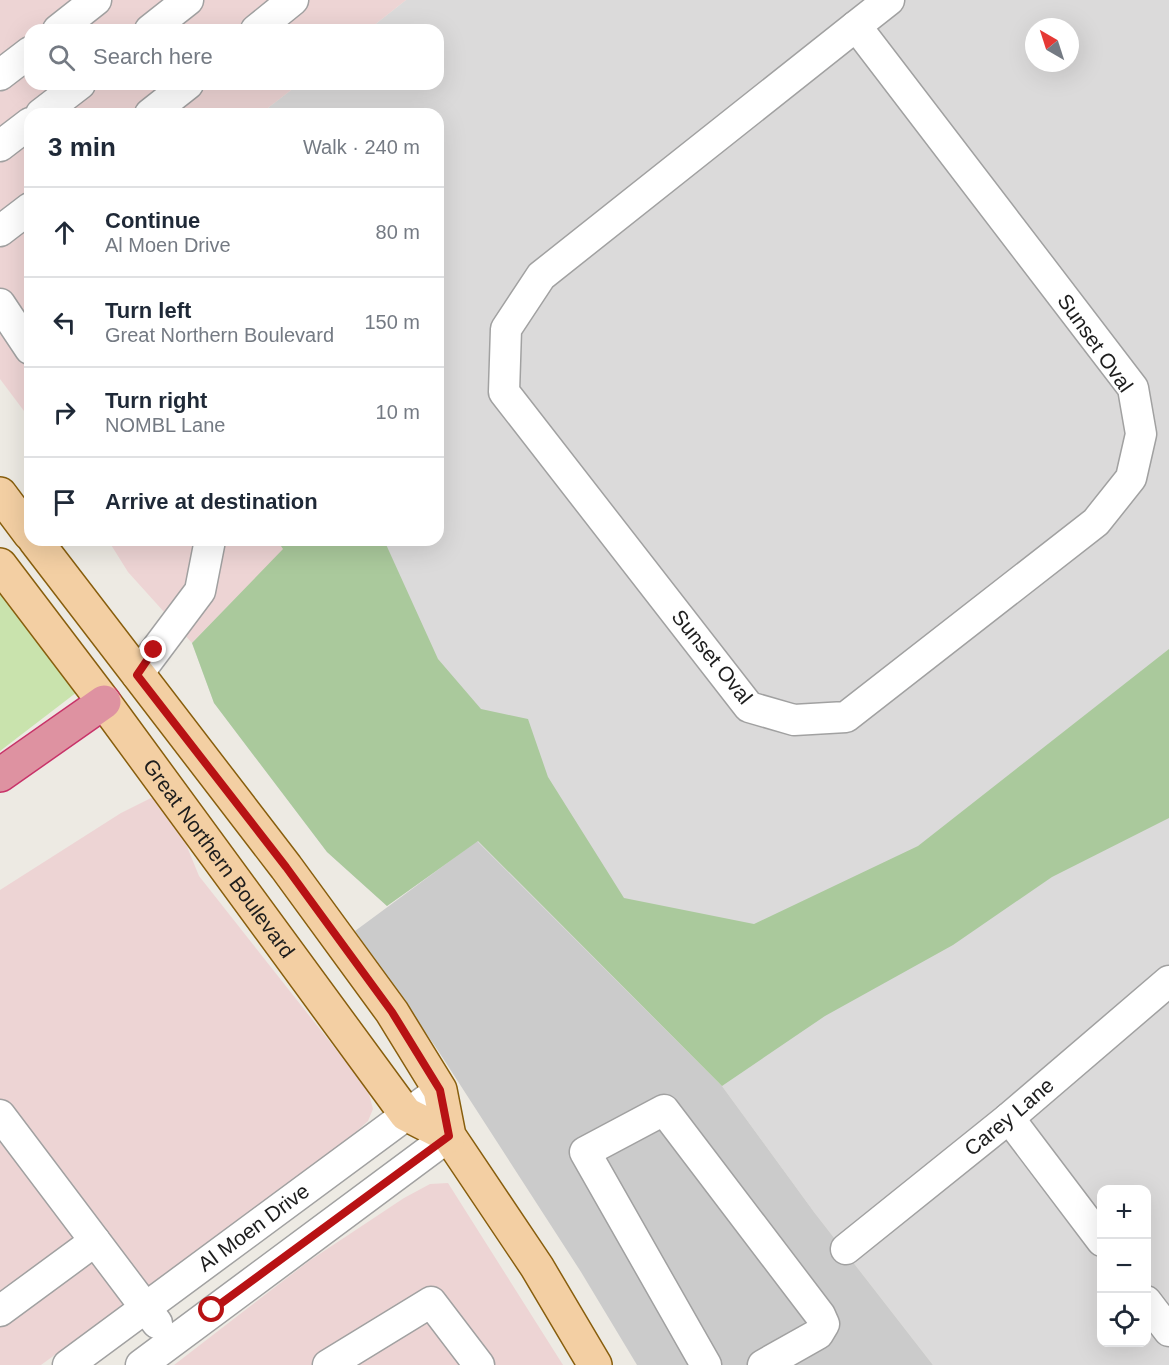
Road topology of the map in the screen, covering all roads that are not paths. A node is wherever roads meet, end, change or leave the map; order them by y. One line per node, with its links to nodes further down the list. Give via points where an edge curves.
1 (96, 0): 5 (street)
2 (188, 0): 6 (street)
3 (293, 0): 7 (street)
4 (889, 0): 8 (street, Sunset Oval)
5 (66, 24)
6 (158, 24)
7 (263, 24)
8 (856, 26): 8 (street, Sunset Oval, via 540,276 506,329 504,392 749,707 794,720 846,717 1096,522 1131,478 1141,434 1133,388)
9 (24, 57): 10 (street)
10 (0, 75)
11 (72, 90): 13 (street)
12 (180, 90): 14 (street)
13 (49, 108)
14 (158, 108)
15 (24, 128): 16 (street)
16 (0, 146)
17 (24, 213): 18 (street)
18 (0, 231)
19 (0, 304): 20 (street)
20 (24, 340)
21 (0, 494): 22 (main road)
22 (24, 526)
23 (40, 546): 26 (main road, Great Northern Boulevard)
24 (209, 546): 26 (street, via 200,591)
25 (0, 565): 27 (main road, Great Northern Boulevard)
26 (137, 675): 27 (main road); 30 (main road, Great Northern Boulevard, via 293,876 392,1012)
27 (104, 702): 28 (highway); 31 (main road, Great Northern Boulevard)
28 (0, 775)
29 (1169, 981): 33 (street, Carey Lane)
30 (440, 1090): 31 (street, Al Moen Drive); 34 (main road, Great Northern Boulevard)
31 (406, 1114): 34 (main road, Great Northern Boulevard); 38 (street, Al Moen Drive)
32 (0, 1115): 36 (street)
33 (1009, 1118): 35 (street); 37 (street, Carey Lane)
34 (449, 1136): 42 (street, Al Moen Drive); 47 (main road, Great Northern Boulevard, via 537,1267)
35 (1100, 1239)
36 (95, 1241): 38 (street); 40 (street)
37 (846, 1249)
38 (146, 1308): 42 (street); 44 (street, Al Moen Drive)
39 (1151, 1308): 41 (street)
40 (0, 1311)
41 (1169, 1331)
42 (162, 1355)
43 (695, 1361): 48 (street, via 585,1152 664,1110 824,1324 818,1334)
44 (68, 1365)
45 (328, 1365): 46 (street, via 431,1302)
46 (479, 1365)
47 (595, 1365)
48 (763, 1365)

